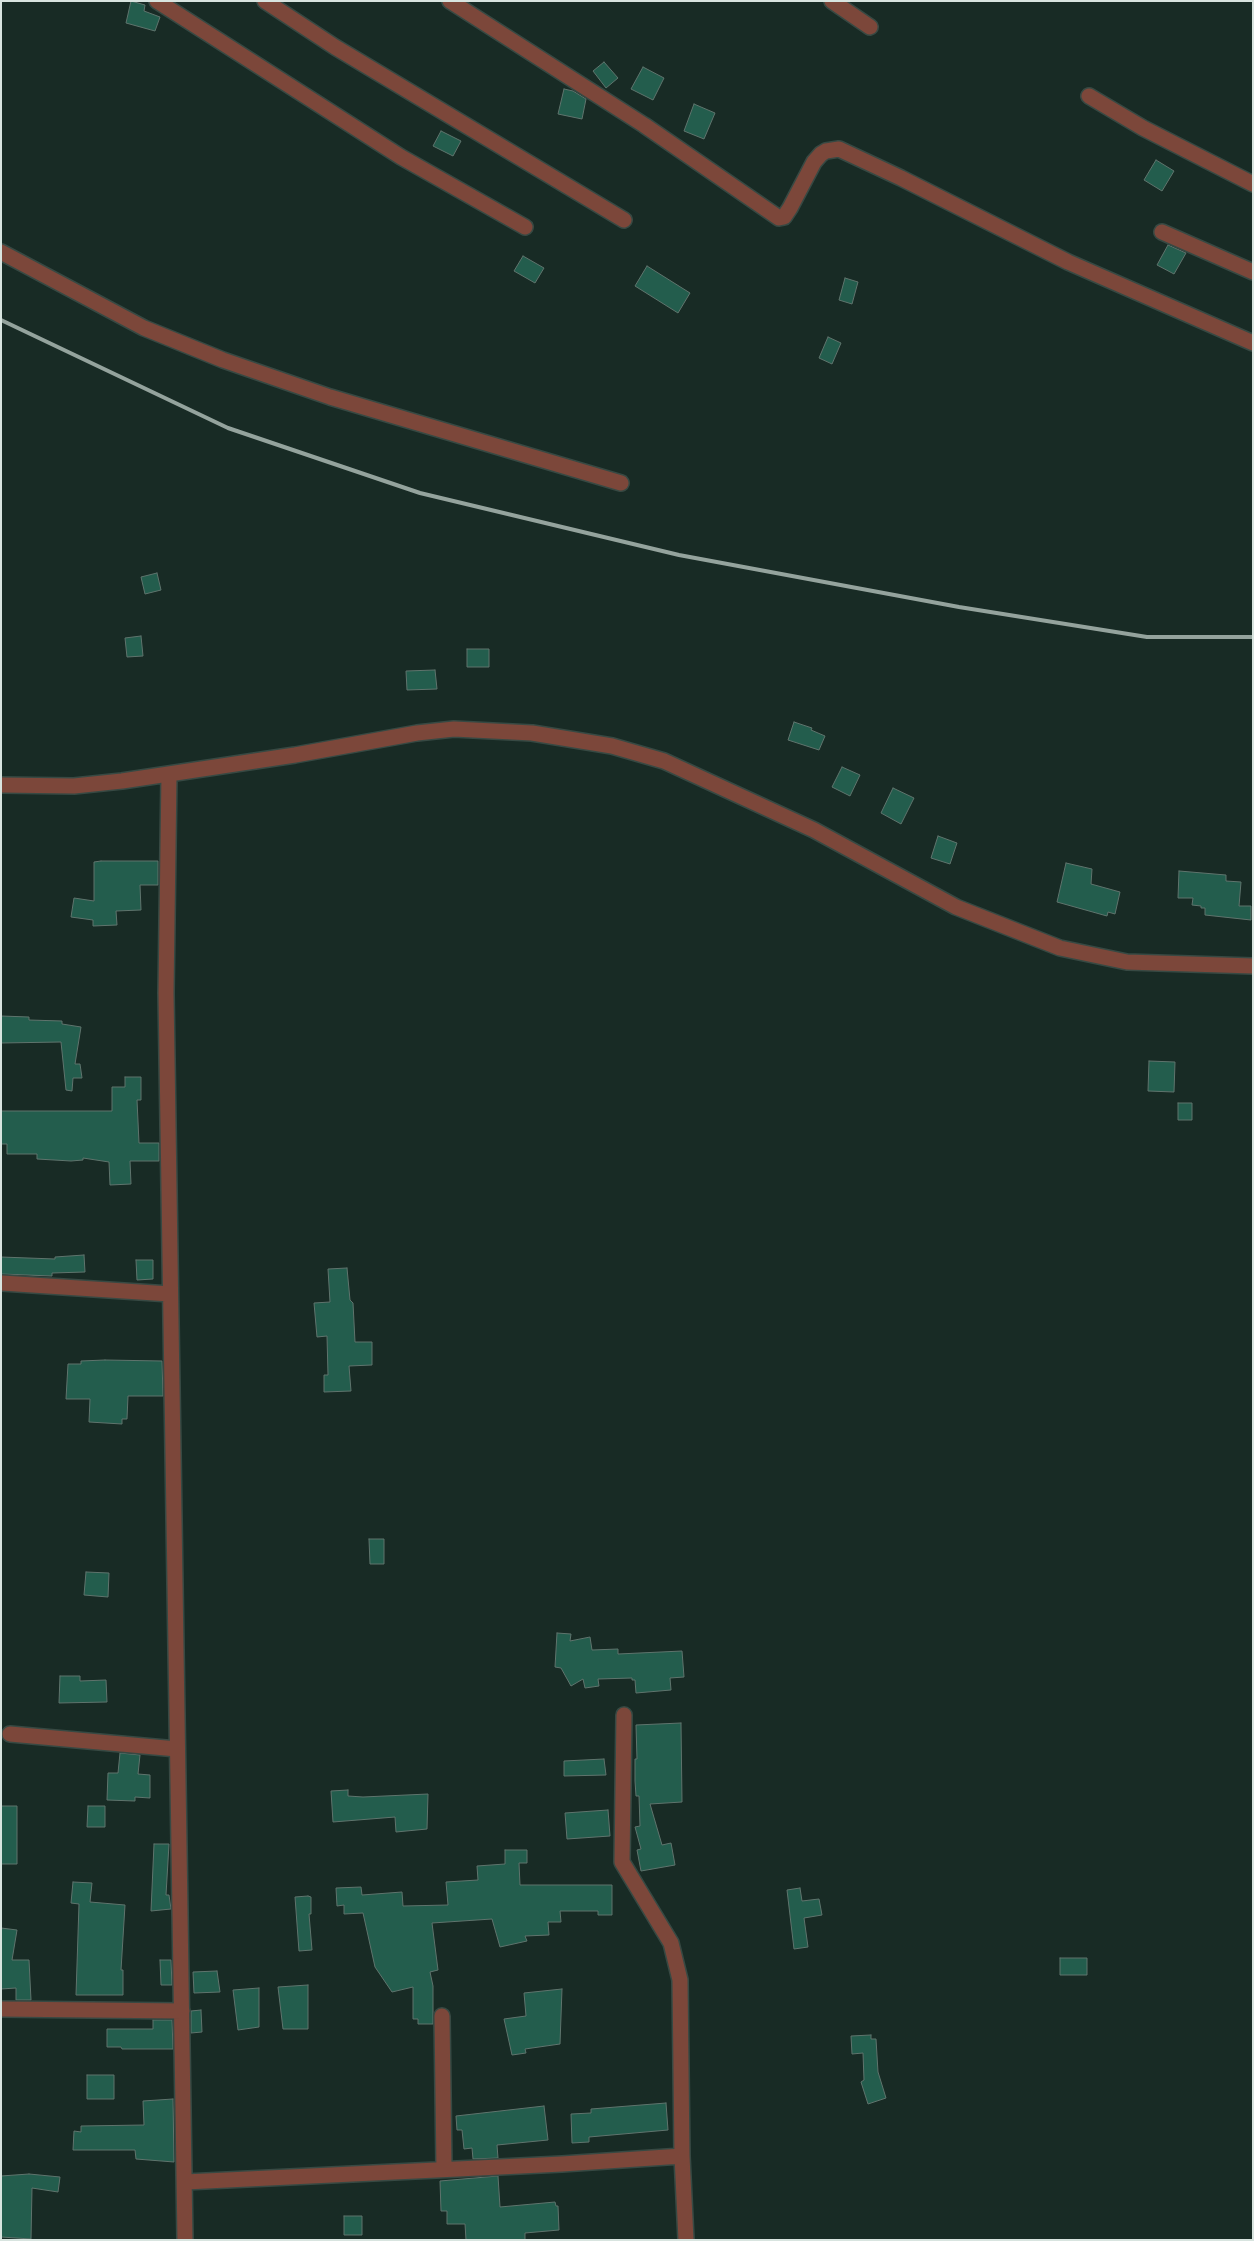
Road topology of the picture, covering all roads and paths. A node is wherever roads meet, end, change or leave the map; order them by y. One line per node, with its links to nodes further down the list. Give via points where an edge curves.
1 (157, 1): 9 (street, via 401,157)
2 (265, 1): 8 (street, via 335,47)
3 (450, 1): 13 (street, via 644,125 779,218 784,217 790,208 814,162 826,151 839,149 1068,262)
4 (832, 1): 5 (street)
5 (870, 27)
6 (1089, 96): 7 (street, via 1143,128)
7 (1253, 184)
8 (624, 220)
9 (525, 226)
10 (1162, 232): 12 (street)
11 (1, 252): 14 (street, via 144,328 223,360 330,397)
12 (1253, 272)
13 (1253, 344)
14 (621, 483)
15 (169, 774): 16 (street, via 74,786); 17 (street, via 417,732 532,733 584,741 664,761 814,830 956,907 1060,948 1127,962); 19 (street, via 166,993)
16 (1, 785)
17 (1253, 966)
18 (2, 1283): 19 (street)
19 (170, 1294): 22 (street)
20 (624, 1714): 26 (street, via 622,1862 671,1944 680,1980)
21 (10, 1734): 22 (street)
22 (177, 1749): 24 (street)
23 (1, 2009): 24 (street)
24 (182, 2011): 28 (street)
25 (442, 2016): 27 (street)
26 (682, 2156): 27 (street); 30 (street)
27 (444, 2169): 28 (street)
28 (185, 2182): 29 (street)
29 (185, 2240)
30 (686, 2240)

